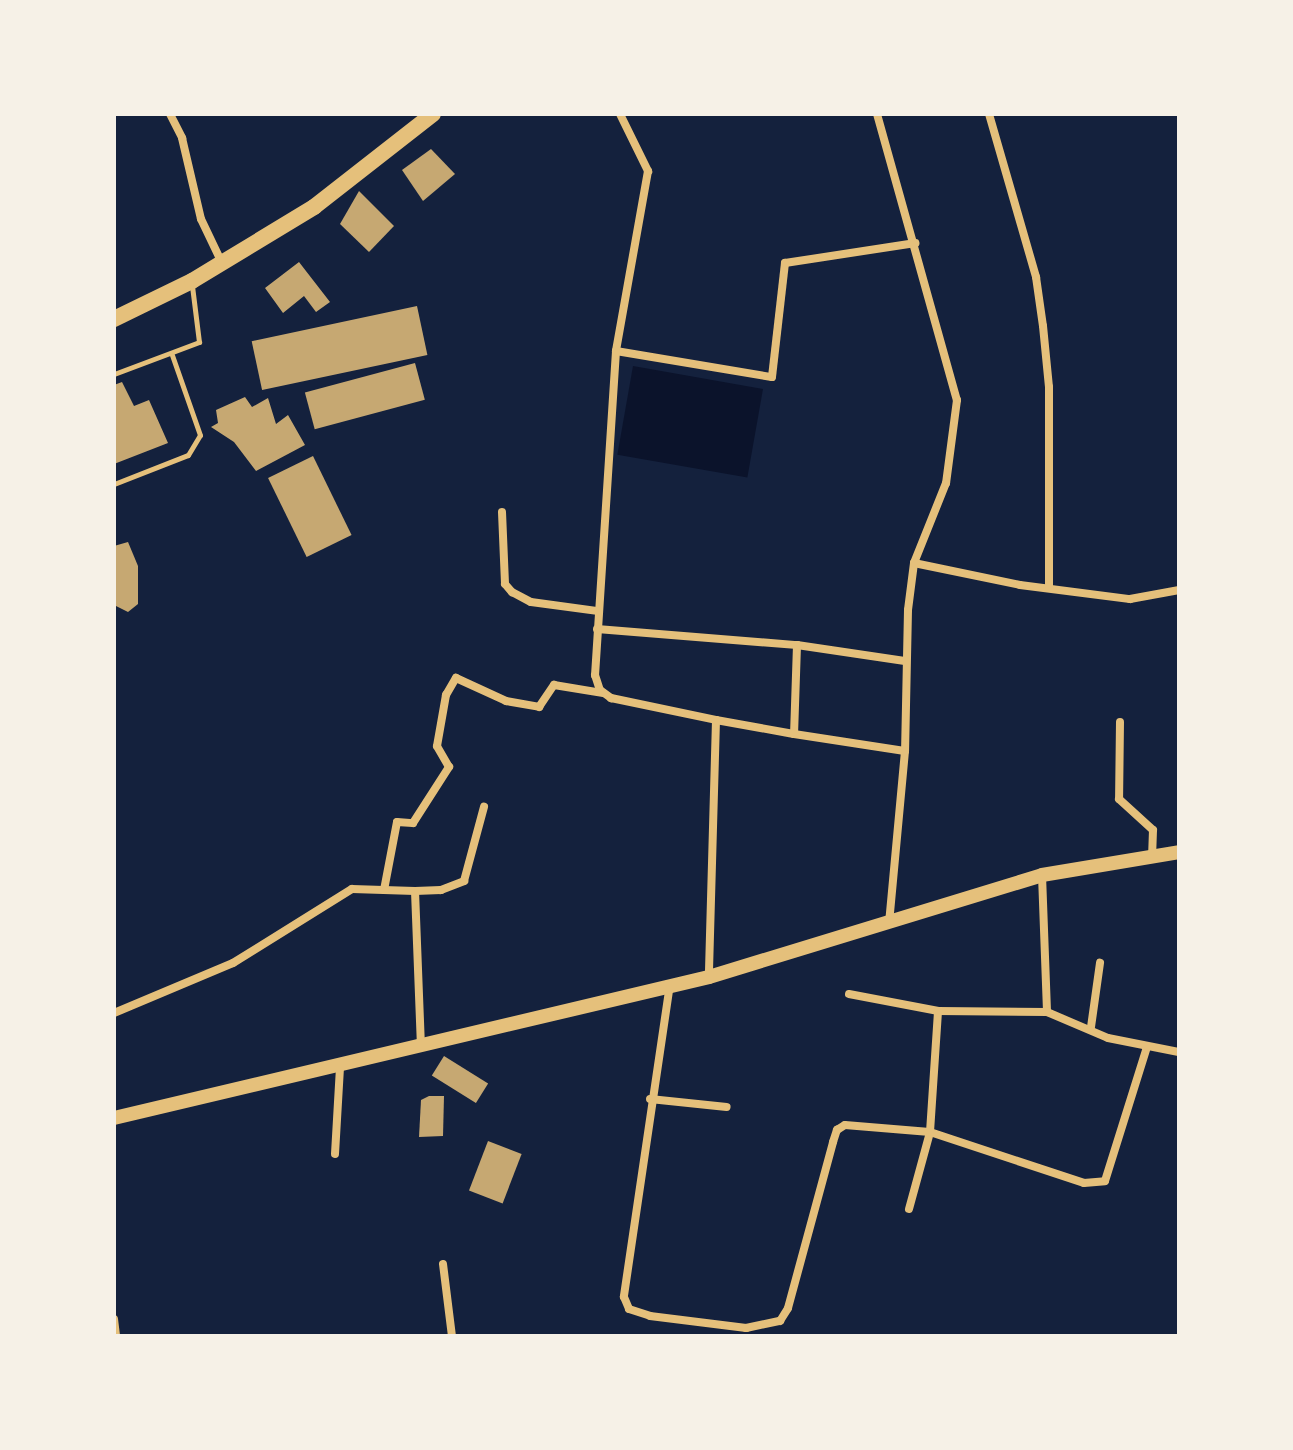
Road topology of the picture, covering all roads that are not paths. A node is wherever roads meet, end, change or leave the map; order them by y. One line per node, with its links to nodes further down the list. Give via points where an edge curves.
1 (170, 114): 7 (street, via 182,138 201,219)
2 (433, 114): 7 (main road, via 314,207)
3 (620, 114): 10 (street, via 648,171)
4 (877, 114): 6 (street)
5 (989, 114): 16 (street, via 1036,277 1043,326 1049,387)
6 (915, 243): 10 (street, via 785,263 772,377); 15 (street, via 957,400 946,483)
7 (222, 263): 8 (main road)
8 (192, 281): 9 (main road); 11 (lane, via 199,342)
9 (114, 319)
10 (616, 351): 18 (street)
11 (172, 355): 12 (lane); 13 (lane, via 200,435 188,455)
12 (114, 374)
13 (114, 484)
14 (502, 512): 18 (street, via 505,584 512,592 531,602)
15 (914, 563): 16 (street); 21 (street)
16 (1049, 587): 17 (street, via 1130,599)
17 (1179, 590)
18 (598, 611): 19 (street)
19 (597, 629): 20 (street); 22 (street, via 595,675)
20 (797, 645): 21 (street); 25 (street)
21 (905, 661): 26 (street)
22 (604, 693): 23 (street); 31 (street, via 554,685 539,707 506,701 456,678 446,695 437,746 449,767 413,823 397,822)
23 (716, 720): 25 (street); 35 (street)
24 (1120, 722): 29 (street, via 1119,799 1153,830)
25 (794, 734): 26 (street)
26 (905, 751): 33 (street)
27 (484, 807): 32 (street, via 464,881 441,890)
28 (1179, 852): 29 (street)
29 (1152, 858): 30 (street)
30 (1042, 875): 33 (street); 39 (street)
31 (384, 890): 32 (street); 40 (street, via 352,889 233,963)
32 (415, 891): 42 (street)
33 (889, 923): 35 (street)
34 (1100, 963): 41 (street)
35 (709, 977): 36 (street)
36 (670, 983): 42 (street); 46 (street)
37 (849, 994): 38 (street)
38 (938, 1011): 39 (street); 49 (street)
39 (1047, 1012): 41 (street)
40 (114, 1013)
41 (1091, 1027): 43 (street, via 1108,1038)
42 (421, 1045): 45 (street)
43 (1147, 1047): 44 (street); 49 (street, via 1109,1173 1099,1185)
44 (1179, 1052)
45 (340, 1066): 48 (street); 50 (street)
46 (650, 1099): 47 (street); 49 (street, via 624,1297 629,1309 746,1328 771,1325 788,1308 837,1130 854,1125)
47 (727, 1107)
48 (114, 1118)
49 (930, 1132): 51 (street)
50 (335, 1154)
51 (909, 1209)
52 (443, 1264): 55 (street)
53 (114, 1319): 54 (street)
54 (116, 1336)
55 (452, 1336)

